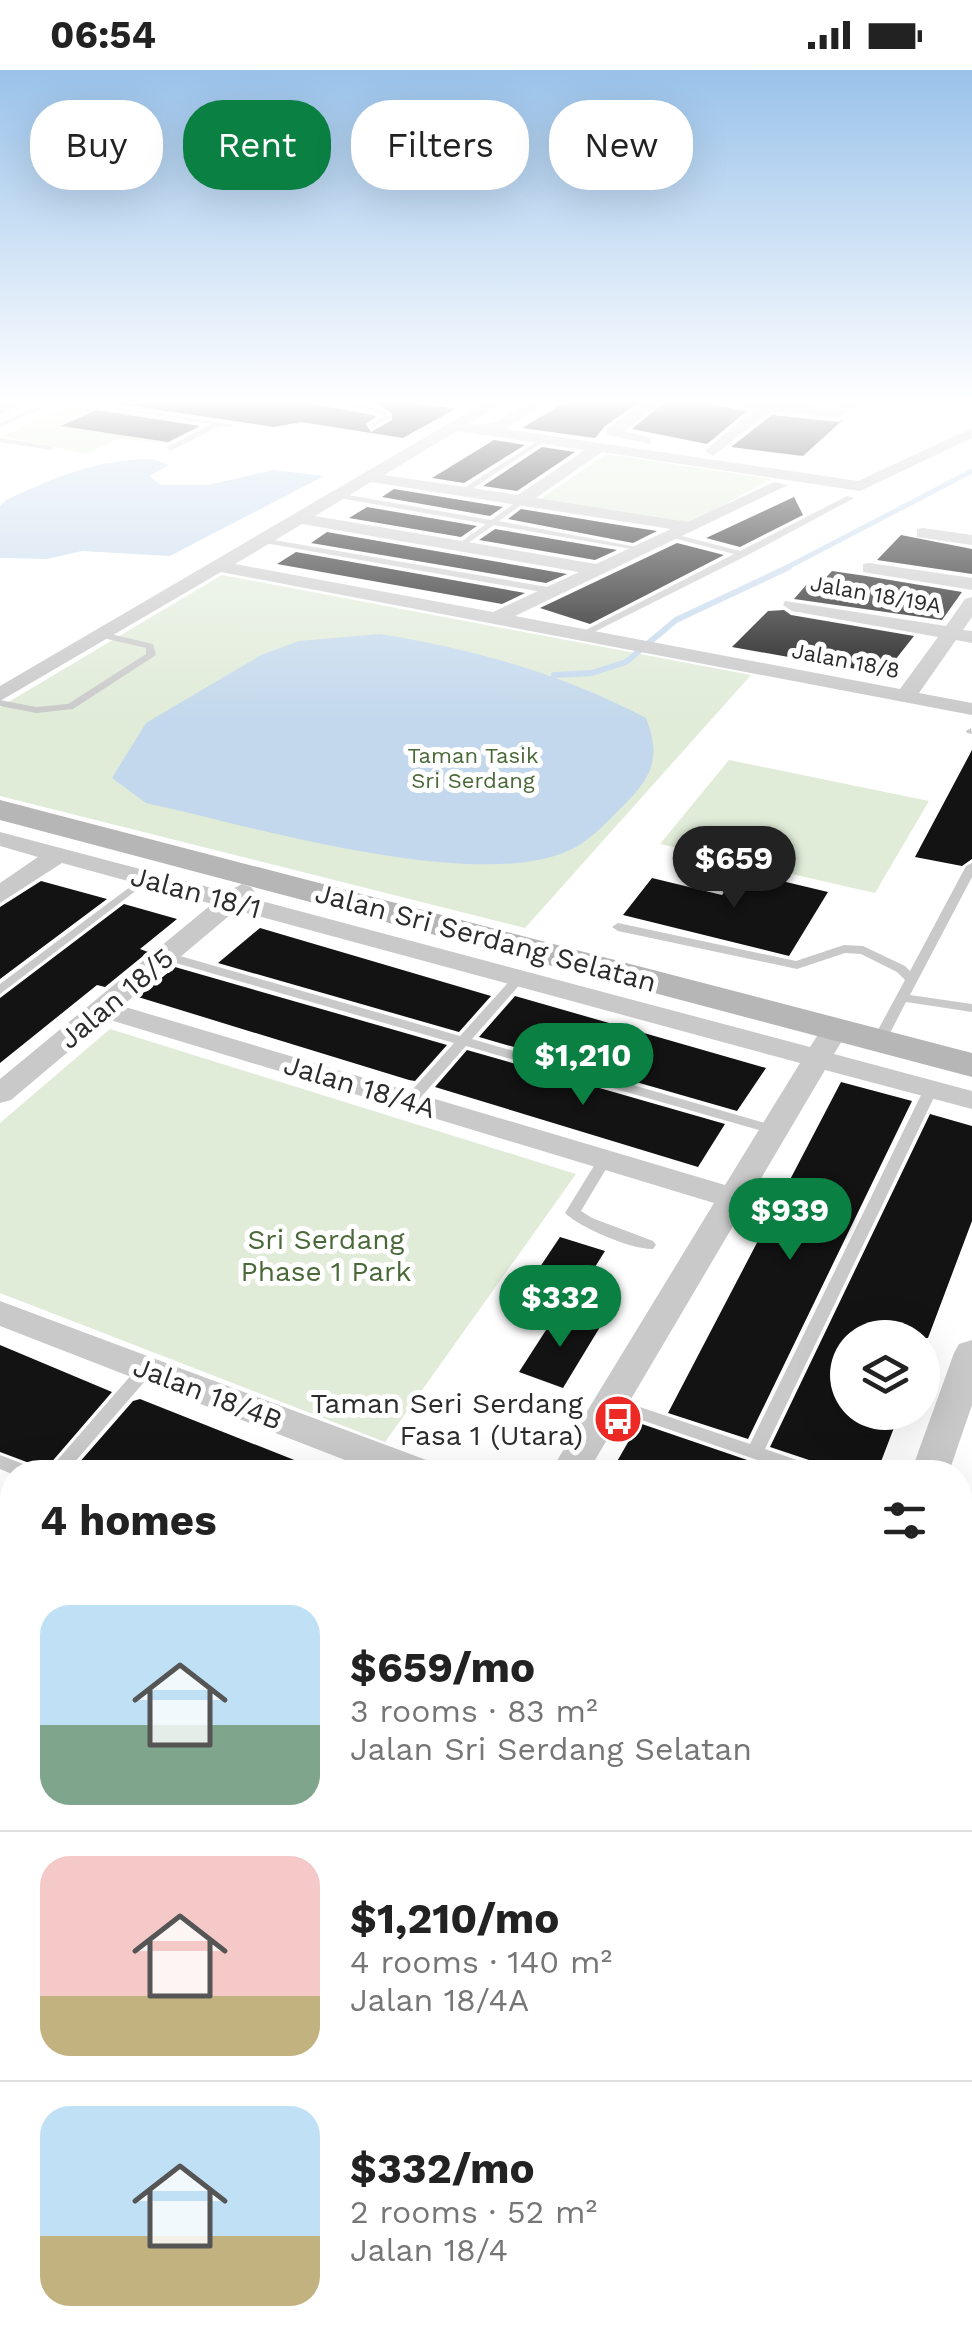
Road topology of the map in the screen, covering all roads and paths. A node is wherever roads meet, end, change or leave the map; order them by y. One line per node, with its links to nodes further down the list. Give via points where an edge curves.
1 (317, 507): 7 (street)
2 (405, 507): 8 (lane)
3 (512, 507): 8 (lane)
4 (560, 507): 9 (street)
5 (731, 507): 9 (street)
6 (819, 507): 15 (lane)
7 (299, 518): 11 (street); 13 (street)
8 (492, 522): 13 (lane); 14 (lane)
9 (681, 531): 14 (street); 15 (lane)
10 (923, 533): 12 (street)
11 (262, 540): 16 (street); 20 (lane)
12 (972, 540)
13 (460, 546): 18 (street)
14 (643, 549): 18 (street)
15 (742, 554): 25 (lane)
16 (218, 566): 23 (street, Jalan 18/8); 24 (street)
17 (869, 568): 19 (street)
18 (598, 570): 20 (street)
19 (972, 584)
20 (554, 591): 23 (street)
21 (972, 603): 26 (street)
22 (792, 604): 26 (street, Jalan 18/19A)
23 (494, 619): 25 (street, Jalan 18/8)
24 (102, 635): 27 (street); 29 (lane, via 150,646 150,656 70,707)
25 (581, 635): 28 (street, Jalan 18/8)
26 (962, 635): 28 (street)
27 (0, 696)
28 (906, 696): 30 (street, Jalan 18/8)
29 (0, 703)
30 (972, 709)
31 (0, 810): 36 (street, Jalan Sri Serdang Selatan)
32 (0, 840): 33 (street, Jalan 18/1)
33 (57, 854): 35 (street, Jalan 18/1); 37 (street)
34 (972, 866): 41 (lane)
35 (146, 878): 36 (street, Jalan 18/1); 42 (lane)
36 (245, 889): 39 (street, Jalan 18/5); 40 (street, Jalan 18/1); 48 (street, Jalan Sri Serdang Selatan)
37 (0, 896)
38 (618, 927): 41 (lane, via 797,965 844,949 863,950)
39 (166, 956): 45 (street, Jalan 18/5); 47 (lane)
40 (519, 978): 47 (lane); 48 (street, Jalan 18/1)
41 (912, 980): 43 (lane)
42 (0, 990)
43 (902, 998): 44 (lane); 46 (lane)
44 (972, 1008)
45 (102, 1009): 51 (street, Jalan 18/5); 53 (street, Jalan 18/4A)
46 (879, 1040): 48 (street, Jalan Sri Serdang Selatan); 49 (street, Jalan Sri Serdang Selatan)
47 (463, 1041): 53 (lane); 54 (lane)
48 (826, 1043): 50 (street, Jalan 18/1); 54 (street)
49 (972, 1065)
50 (931, 1089): 52 (street, Jalan 18/1); 62 (lane)
51 (0, 1094)
52 (972, 1100)
53 (410, 1101): 55 (street, Jalan 18/4A)
54 (774, 1130): 56 (street)
55 (605, 1159): 56 (street, Jalan 18/4A); 57 (lane, via 572,1213)
56 (734, 1198): 61 (street)
57 (648, 1244)
58 (0, 1313): 60 (street, Jalan 18/4B)
59 (972, 1352): 67 (street)
60 (146, 1369): 63 (lane); 64 (street, Jalan 18/4B)
61 (610, 1403): 62 (lane); 65 (street)
62 (756, 1453): 66 (lane)
63 (66, 1460)
64 (385, 1460)
65 (576, 1460)
66 (776, 1460)
67 (934, 1460)

